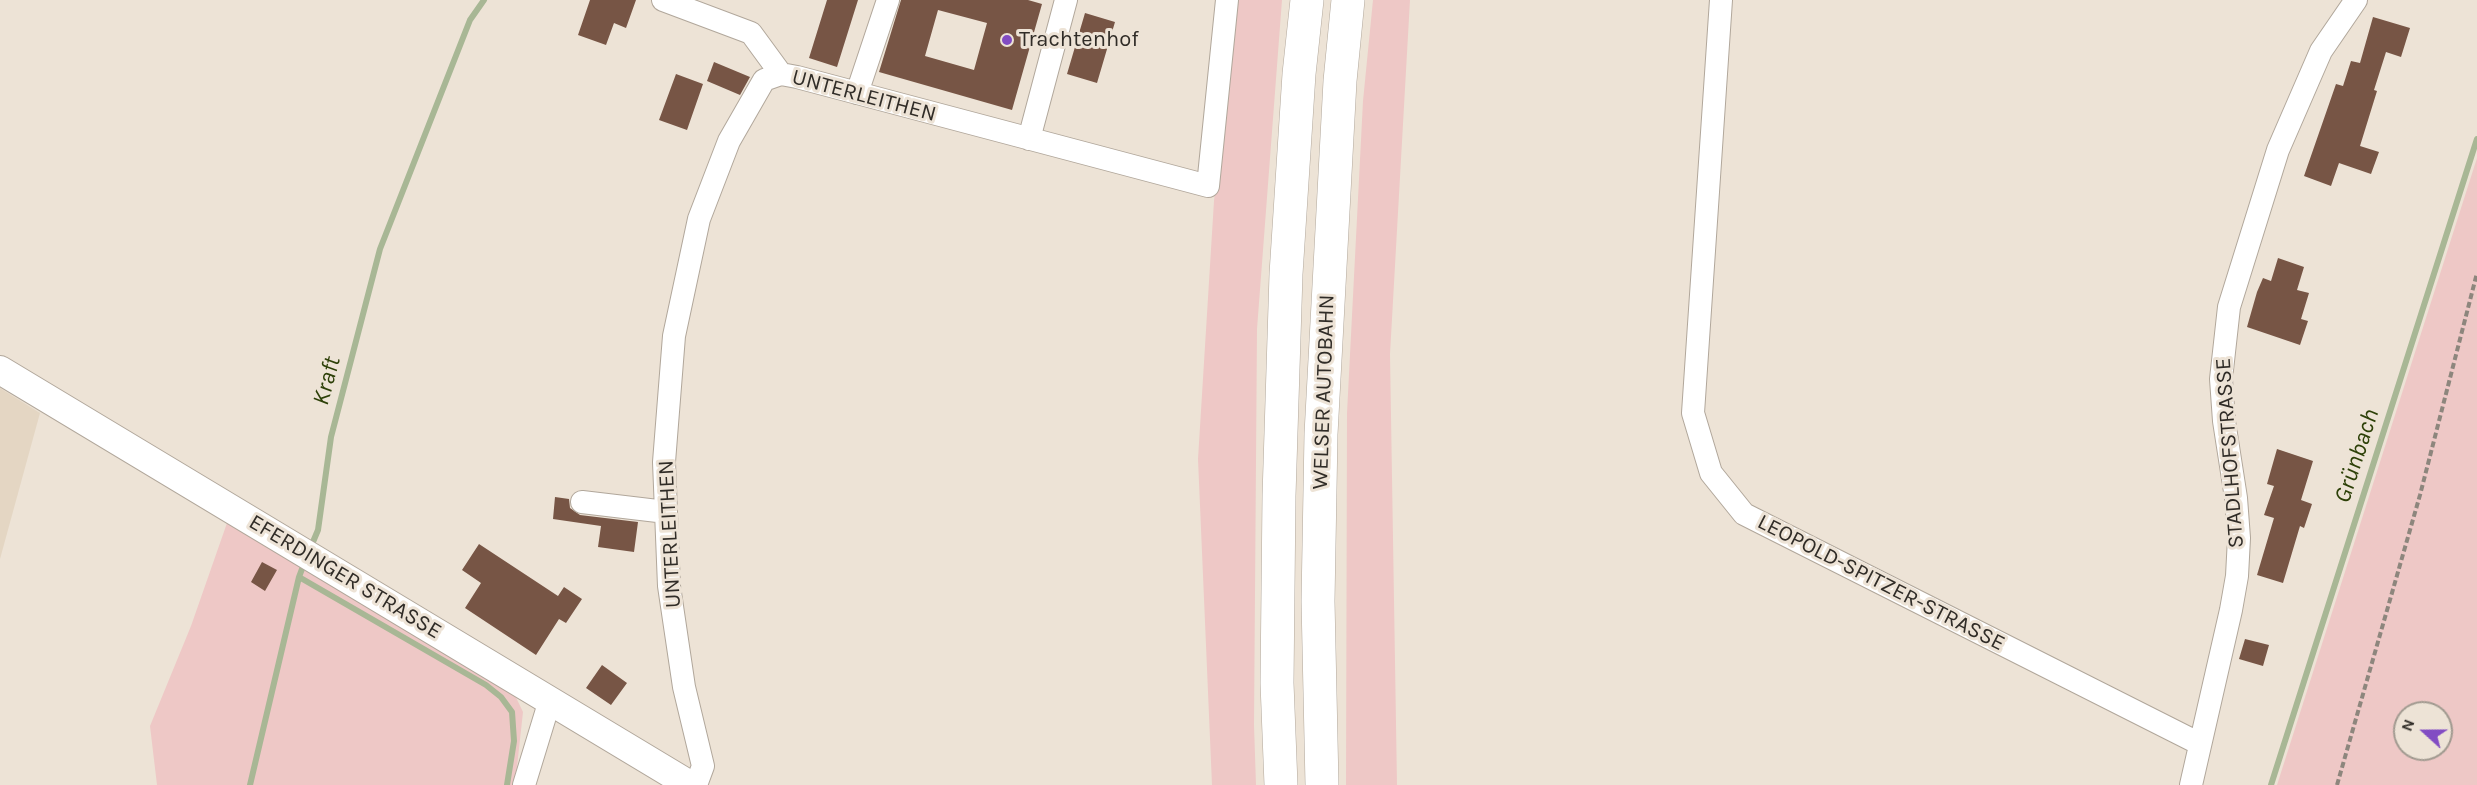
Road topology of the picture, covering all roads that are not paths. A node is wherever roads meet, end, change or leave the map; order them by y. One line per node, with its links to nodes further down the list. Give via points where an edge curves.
1 (663, 0): 9 (street, via 751,33)
2 (888, 0): 10 (street)
3 (1066, 0): 11 (street)
4 (1227, 0): 11 (street, UNTERLEITHEN, via 1208,186)
5 (1307, 0): 20 (highway, WELSER AUTOBAHN, via 1284,321 1277,683)
6 (1348, 0): 21 (highway, WELSER AUTOBAHN, via 1332,200 1321,434 1318,601)
7 (1721, 0): 16 (street, LEOPOLD-SPITZER-STRASSE, via 1692,413 1712,473 1744,514)
8 (2356, 0): 16 (street, STADLHOFSTRASSE, via 2321,51 2278,150 2229,307 2221,379 2238,528 2237,576)
9 (781, 74): 10 (street, UNTERLEITHEN); 14 (street, UNTERLEITHEN, via 764,81 729,141 699,219 675,336 664,462)
10 (857, 93): 11 (street, UNTERLEITHEN)
11 (1029, 139)
12 (0, 370): 15 (main road, EFERDINGER STRASSE)
13 (582, 502): 14 (street)
14 (666, 512): 19 (street, UNTERLEITHEN, via 669,586 684,687 703,766)
15 (550, 700): 17 (street); 18 (main road, EFERDINGER STRASSE)
16 (2200, 744): 22 (street, STADLHOFSTRASSE)
17 (524, 785)
18 (690, 785)
19 (696, 785)
20 (1281, 785)
21 (1322, 785)
22 (2191, 785)

